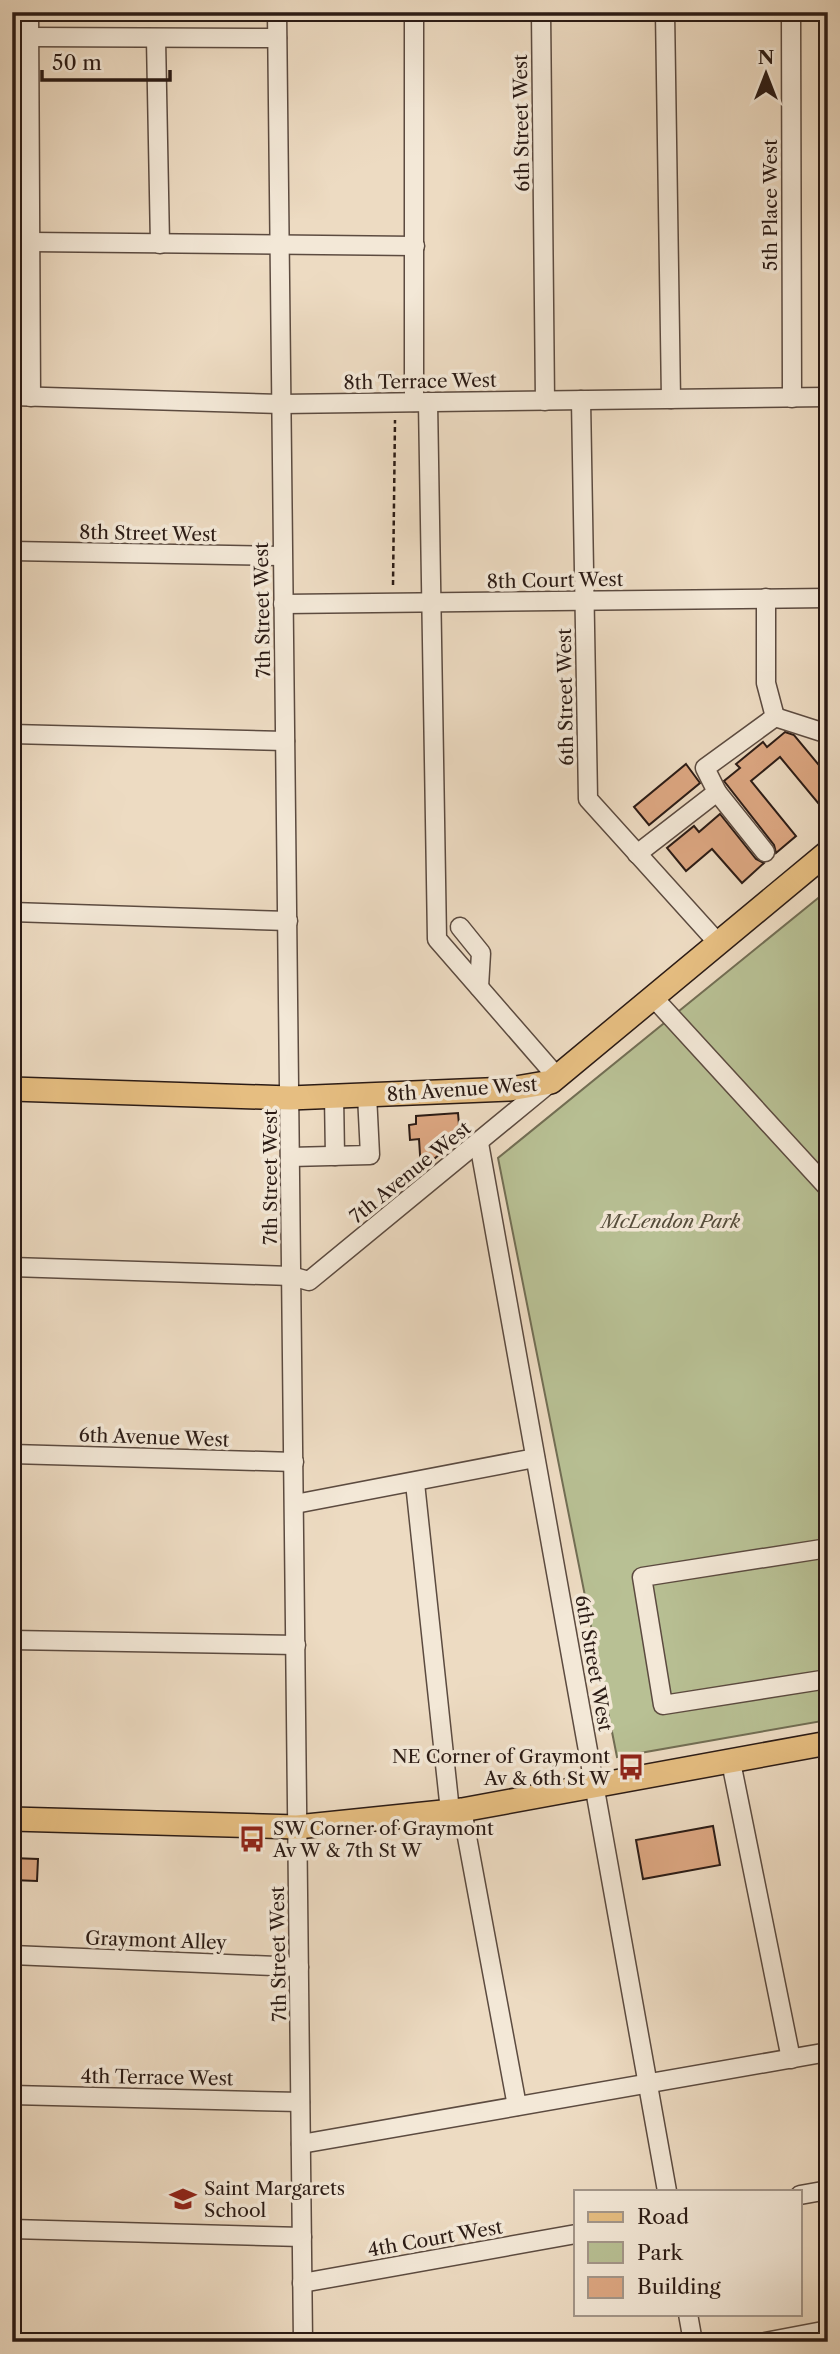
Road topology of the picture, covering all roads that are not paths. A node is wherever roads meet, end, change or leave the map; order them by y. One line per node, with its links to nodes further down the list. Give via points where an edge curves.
1 (29, 12): 7 (street)
2 (277, 12): 9 (street, 7th Street West)
3 (414, 12): 13 (street)
4 (541, 12): 20 (street, 6th Street West)
5 (666, 12): 18 (street)
6 (791, 12): 16 (street, 5th Place West)
7 (29, 37): 8 (street); 10 (street)
8 (156, 38): 9 (street); 11 (street)
9 (277, 38): 12 (street, 7th Street West)
10 (30, 242): 11 (street); 15 (street)
11 (160, 244): 12 (street)
12 (279, 245): 13 (street); 22 (street, 7th Street West)
13 (415, 246): 21 (street)
14 (12, 396): 15 (street, 8th Terrace West)
15 (31, 397): 22 (street, 8th Terrace West)
16 (792, 397): 17 (street, 8th Terrace West); 18 (street, 8th Terrace West)
17 (828, 397)
18 (671, 399): 19 (street, 8th Terrace West)
19 (581, 400): 20 (street, 8th Terrace West); 27 (street, 6th Street West)
20 (545, 401): 21 (street, 8th Terrace West)
21 (421, 402): 22 (street, 8th Terrace West); 28 (street)
22 (281, 404): 24 (street, 7th Street West)
23 (12, 551): 24 (street, 8th Street West)
24 (282, 556): 29 (street, 7th Street West)
25 (766, 598): 26 (street, 8th Court West); 27 (street, 8th Court West); 30 (street, via 766,683)
26 (828, 598)
27 (584, 601): 28 (street, 8th Court West); 37 (street, 6th Street West, via 587,799)
28 (430, 602): 29 (street, 8th Court West); 42 (street, via 437,940)
29 (283, 604): 33 (street, 7th Street West)
30 (775, 717): 32 (street); 34 (street, via 705,768)
31 (12, 734): 33 (street)
32 (828, 734)
33 (285, 741): 39 (street, 7th Street West)
34 (717, 792): 35 (street); 37 (street)
35 (765, 852)
36 (828, 852): 41 (main road, 8th Avenue West)
37 (637, 854): 41 (street, 6th Street West)
38 (12, 912): 39 (street)
39 (288, 921): 48 (street, 7th Street West)
40 (460, 927): 42 (street, via 481,953)
41 (718, 943): 43 (main road, 8th Avenue West)
42 (479, 987): 44 (street)
43 (653, 997): 44 (main road, 8th Avenue West); 52 (street)
44 (554, 1080): 46 (main road, 8th Avenue West, via 510,1089); 49 (street, 7th Avenue West)
45 (12, 1089): 48 (main road, 8th Avenue West)
46 (368, 1095): 47 (main road, 8th Avenue West); 50 (street, via 370,1155)
47 (334, 1096): 48 (main road, 8th Avenue West); 50 (street)
48 (290, 1098): 51 (street, 7th Street West)
49 (479, 1143): 54 (street, 7th Avenue West, via 309,1281); 56 (street, 6th Street West)
50 (335, 1156): 51 (street)
51 (290, 1157): 54 (street, 7th Street West)
52 (828, 1188)
53 (12, 1267): 54 (street)
54 (291, 1276): 57 (street, 7th Street West)
55 (12, 1454): 57 (street, 6th Avenue West)
56 (535, 1458): 58 (street); 66 (street, 6th Street West)
57 (294, 1462): 59 (street, 7th Street West)
58 (415, 1483): 59 (street); 67 (street)
59 (295, 1504): 62 (street, 7th Street West)
60 (828, 1548): 63 (street, via 642,1577 663,1705)
61 (12, 1640): 62 (street)
62 (296, 1645): 69 (street, 7th Street West)
63 (828, 1679)
64 (828, 1743): 65 (main road)
65 (731, 1762): 66 (main road); 73 (street)
66 (595, 1787): 67 (main road); 74 (street, 6th Street West)
67 (456, 1811): 69 (main road); 77 (street)
68 (12, 1819): 69 (main road)
69 (297, 1827): 71 (street, 7th Street West)
70 (12, 1955): 71 (street, Graymont Alley)
71 (299, 1967): 76 (street, 7th Street West)
72 (828, 2052): 73 (street)
73 (791, 2059): 74 (street)
74 (648, 2084): 77 (street); 79 (street, 6th Street West)
75 (12, 2095): 76 (street, 4th Terrace West)
76 (300, 2102): 78 (street, 7th Street West)
77 (517, 2106): 78 (street)
78 (301, 2144): 84 (street, 7th Street West)
79 (667, 2190)
80 (828, 2190): 81 (street)
81 (802, 2195)
82 (12, 2229): 84 (street)
83 (574, 2234): 85 (street, 4th Court West)
84 (302, 2237): 85 (street, 7th Street West)
85 (302, 2283): 88 (street, 7th Street West)
86 (688, 2316): 89 (street)
87 (828, 2330): 90 (street)
88 (303, 2342)
89 (693, 2342)
90 (765, 2342)

